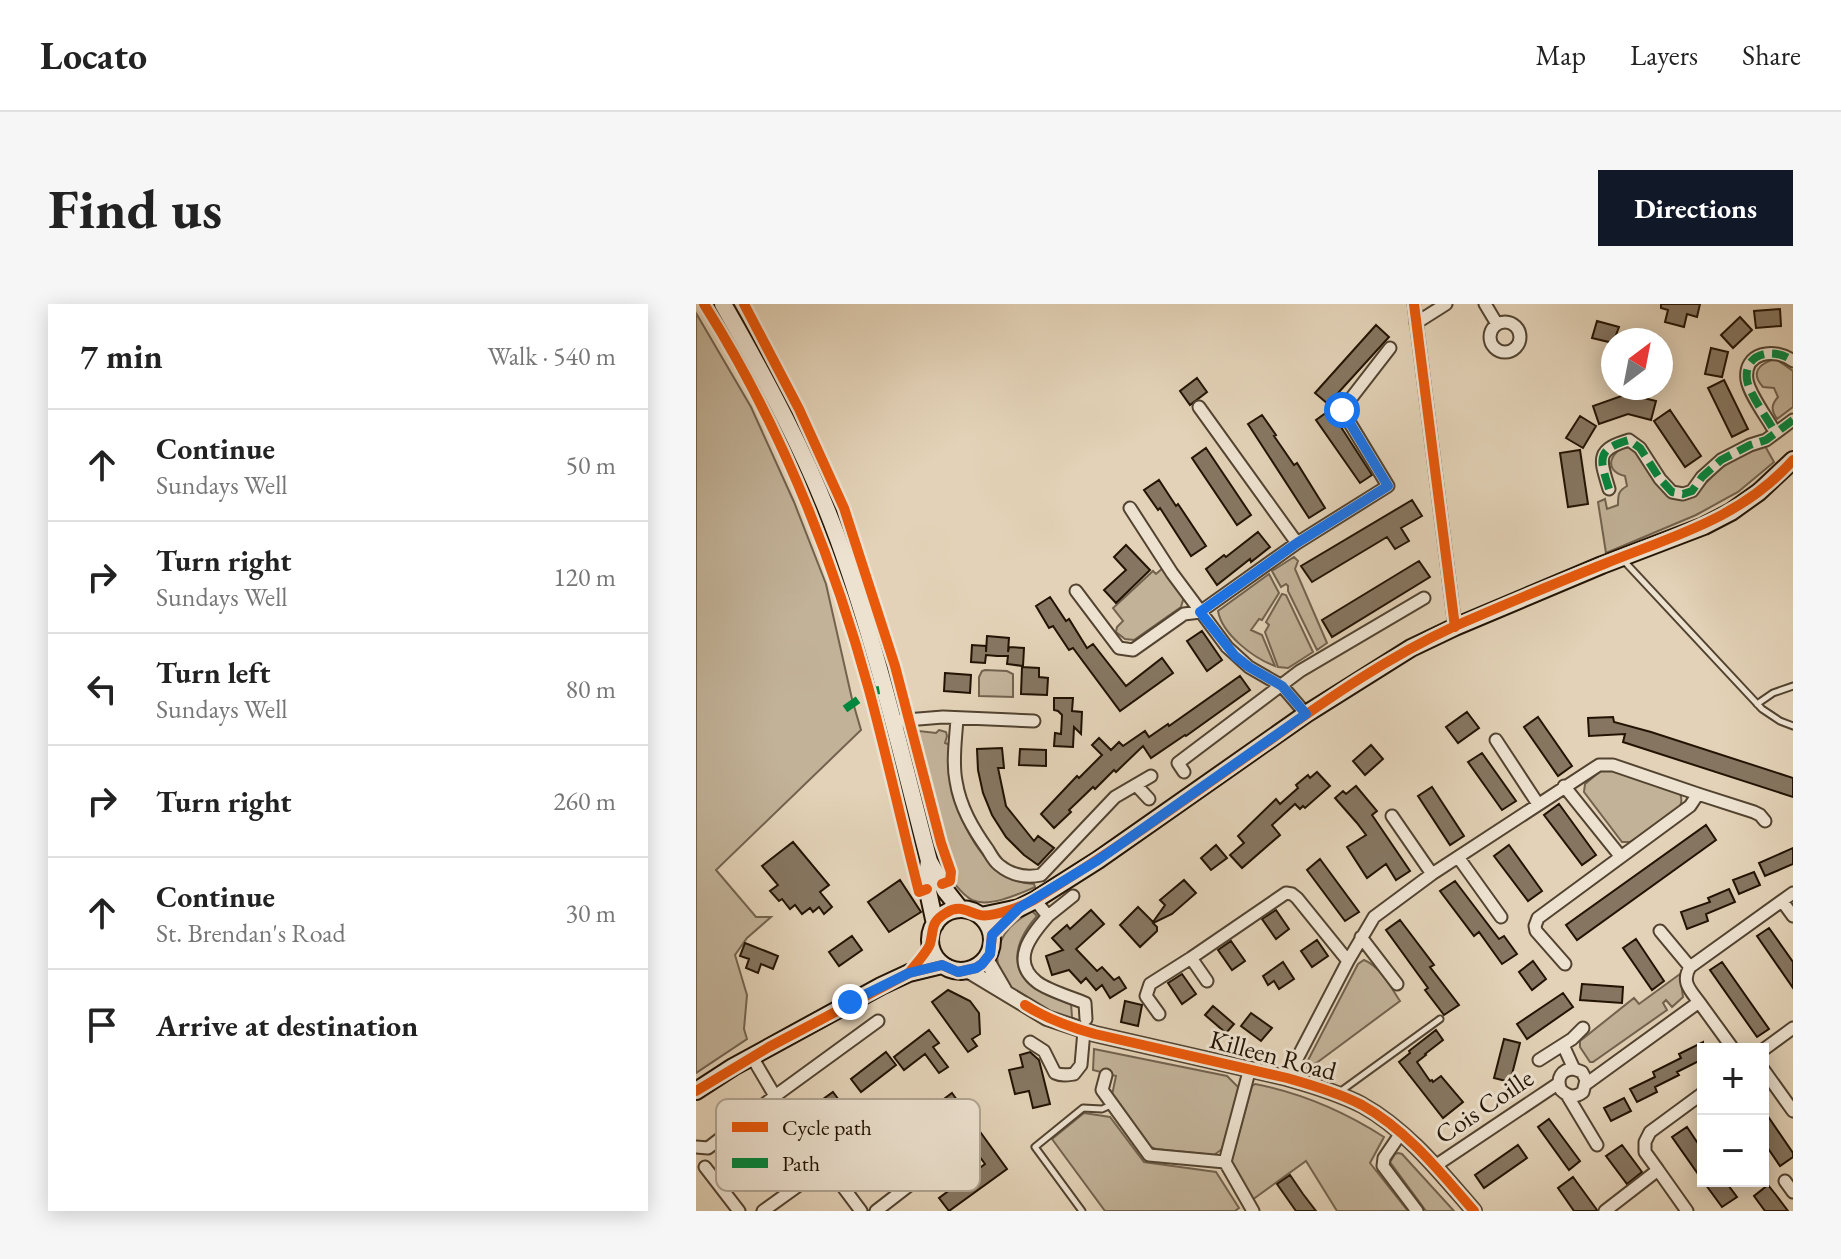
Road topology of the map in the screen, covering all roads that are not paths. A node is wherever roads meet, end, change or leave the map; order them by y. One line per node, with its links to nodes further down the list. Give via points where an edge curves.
1 (723, 304): 26 (main road, via 817,487)
2 (1414, 304): 5 (street)
3 (1446, 304): 5 (street)
4 (1485, 304): 6 (street)
5 (1416, 323): 20 (street)
6 (1497, 324)
7 (1390, 348): 15 (street, via 1342,410 1388,486)
8 (1793, 361): 11 (street, via 1764,353 1755,357 1746,377 1763,401)
9 (1199, 407): 15 (street)
10 (1793, 420): 13 (street, via 1766,440 1721,460 1683,494 1672,492 1629,440 1613,445 1601,463)
11 (1772, 427)
12 (1793, 460): 16 (main road, via 1731,512)
13 (1609, 489)
14 (1130, 508): 19 (street)
15 (1297, 543): 19 (street)
16 (1621, 557): 20 (main road); 23 (lane)
17 (1076, 591): 19 (street, via 1119,648 1133,650 1184,614)
18 (1424, 598): 21 (street)
19 (1200, 612): 21 (street, via 1235,656)
20 (1455, 627): 24 (main road, via 1411,648)
21 (1282, 686): 24 (street); 30 (street, via 1178,763)
22 (1793, 686): 23 (lane)
23 (1757, 704): 28 (lane)
24 (1306, 714): 45 (main road)
25 (957, 718): 26 (street); 27 (street); 32 (street, via 956,780 963,806 998,864 1015,874 1041,875 1115,797)
26 (894, 721): 41 (main road)
27 (1034, 721)
28 (1793, 726)
29 (1496, 740): 36 (street)
30 (1184, 772)
31 (1151, 776): 32 (street)
32 (1136, 785): 35 (street)
33 (1564, 786): 34 (street, via 1599,765 1613,765); 36 (street); 40 (street)
34 (1698, 794): 38 (street, via 1754,812); 40 (street, via 1690,806)
35 (1149, 799)
36 (1538, 804): 39 (street)
37 (1392, 816): 42 (street)
38 (1765, 821)
39 (1458, 857): 42 (street); 52 (street)
40 (1621, 857): 61 (street, via 1536,921 1536,931)
41 (929, 861): 48 (main road); 53 (main road, via 926,882)
42 (1432, 874): 56 (street, via 1374,917)
43 (1793, 893): 46 (street)
44 (1073, 896): 50 (street)
45 (1035, 900): 47 (main road); 50 (street)
46 (1782, 901): 51 (street); 63 (street)
47 (1019, 908): 49 (main road); 55 (main road)
48 (960, 909): 49 (main road); 53 (main road)
49 (981, 916): 55 (main road)
50 (1048, 916): 73 (street, via 1025,947 1024,967 1037,982 1085,1003)
51 (1793, 916)
52 (1501, 917)
53 (935, 924): 57 (main road)
54 (1660, 931): 63 (street)
55 (992, 935): 59 (main road)
56 (1361, 937): 60 (street); 67 (street)
57 (930, 945): 62 (main road); 65 (main road)
58 (1191, 958): 60 (street, via 1286,893 1297,898); 66 (street); 70 (street, via 1150,984 1146,996)
59 (986, 959): 64 (main road); 68 (street)
60 (1348, 961): 86 (street)
61 (1565, 964)
62 (942, 965): 64 (main road); 65 (main road)
63 (1690, 967): 69 (street, via 1686,985)
64 (969, 971): 68 (street, Killeen Road)
65 (909, 973): 80 (main road)
66 (1207, 981)
67 (1397, 984)
68 (1005, 992): 73 (street, Killeen Road, via 1047,1018)
69 (1699, 1002): 77 (street); 88 (street)
70 (1159, 1014)
71 (1440, 1019): 90 (lane)
72 (878, 1021): 92 (street)
73 (1085, 1025): 76 (street, via 1081,1065 1074,1074 1055,1073 1044,1051); 82 (street, Killeen Road)
74 (1583, 1028): 78 (street, Cois Coille)
75 (1793, 1028): 79 (street)
76 (1030, 1042)
77 (1729, 1043)
78 (1563, 1045): 81 (street, Cois Coille); 83 (street)
79 (1769, 1046)
80 (752, 1057): 89 (main road); 92 (street)
81 (1539, 1060)
82 (1250, 1068): 86 (street, Killeen Road); 102 (street)
83 (1574, 1069): 87 (street, via 1562,1074); 88 (street, via 1582,1072)
84 (1106, 1075): 96 (street, via 1102,1090)
85 (1769, 1077): 97 (street)
86 (1287, 1078): 90 (street, Killeen Road)
87 (1559, 1083): 91 (street); 103 (street, Cois Coille)
88 (1586, 1084): 91 (street, via 1579,1094)
89 (696, 1091)
90 (1337, 1094): 98 (street, Killeen Road, via 1371,1110)
91 (1567, 1095): 100 (street, Cois Coille)
92 (775, 1096): 94 (street); 95 (street)
93 (1697, 1097): 105 (street, via 1650,1132 1645,1152)
94 (771, 1099)
95 (777, 1099)
96 (1112, 1104): 102 (street, via 1149,1155); 117 (lane, via 1083,1108 1035,1147)
97 (1793, 1111)
98 (1401, 1133): 103 (street, Killeen Road); 119 (street, via 1383,1166)
99 (716, 1142): 101 (street)
100 (1597, 1145)
101 (696, 1147)
102 (1225, 1162): 118 (street)
103 (1435, 1166): 120 (street, Killeen Road)
104 (705, 1167): 106 (street)
105 (1658, 1170): 121 (street); 122 (street)
106 (716, 1181)
107 (1785, 1181): 112 (street)
108 (724, 1191): 113 (street)
109 (791, 1191): 114 (street)
110 (846, 1191): 115 (street)
111 (902, 1191): 116 (street)
112 (1793, 1192)
113 (739, 1211)
114 (763, 1211)
115 (861, 1211)
116 (876, 1211)
117 (1082, 1211)
118 (1253, 1211)
119 (1417, 1211)
120 (1474, 1211)
121 (1605, 1211)
122 (1687, 1211)

